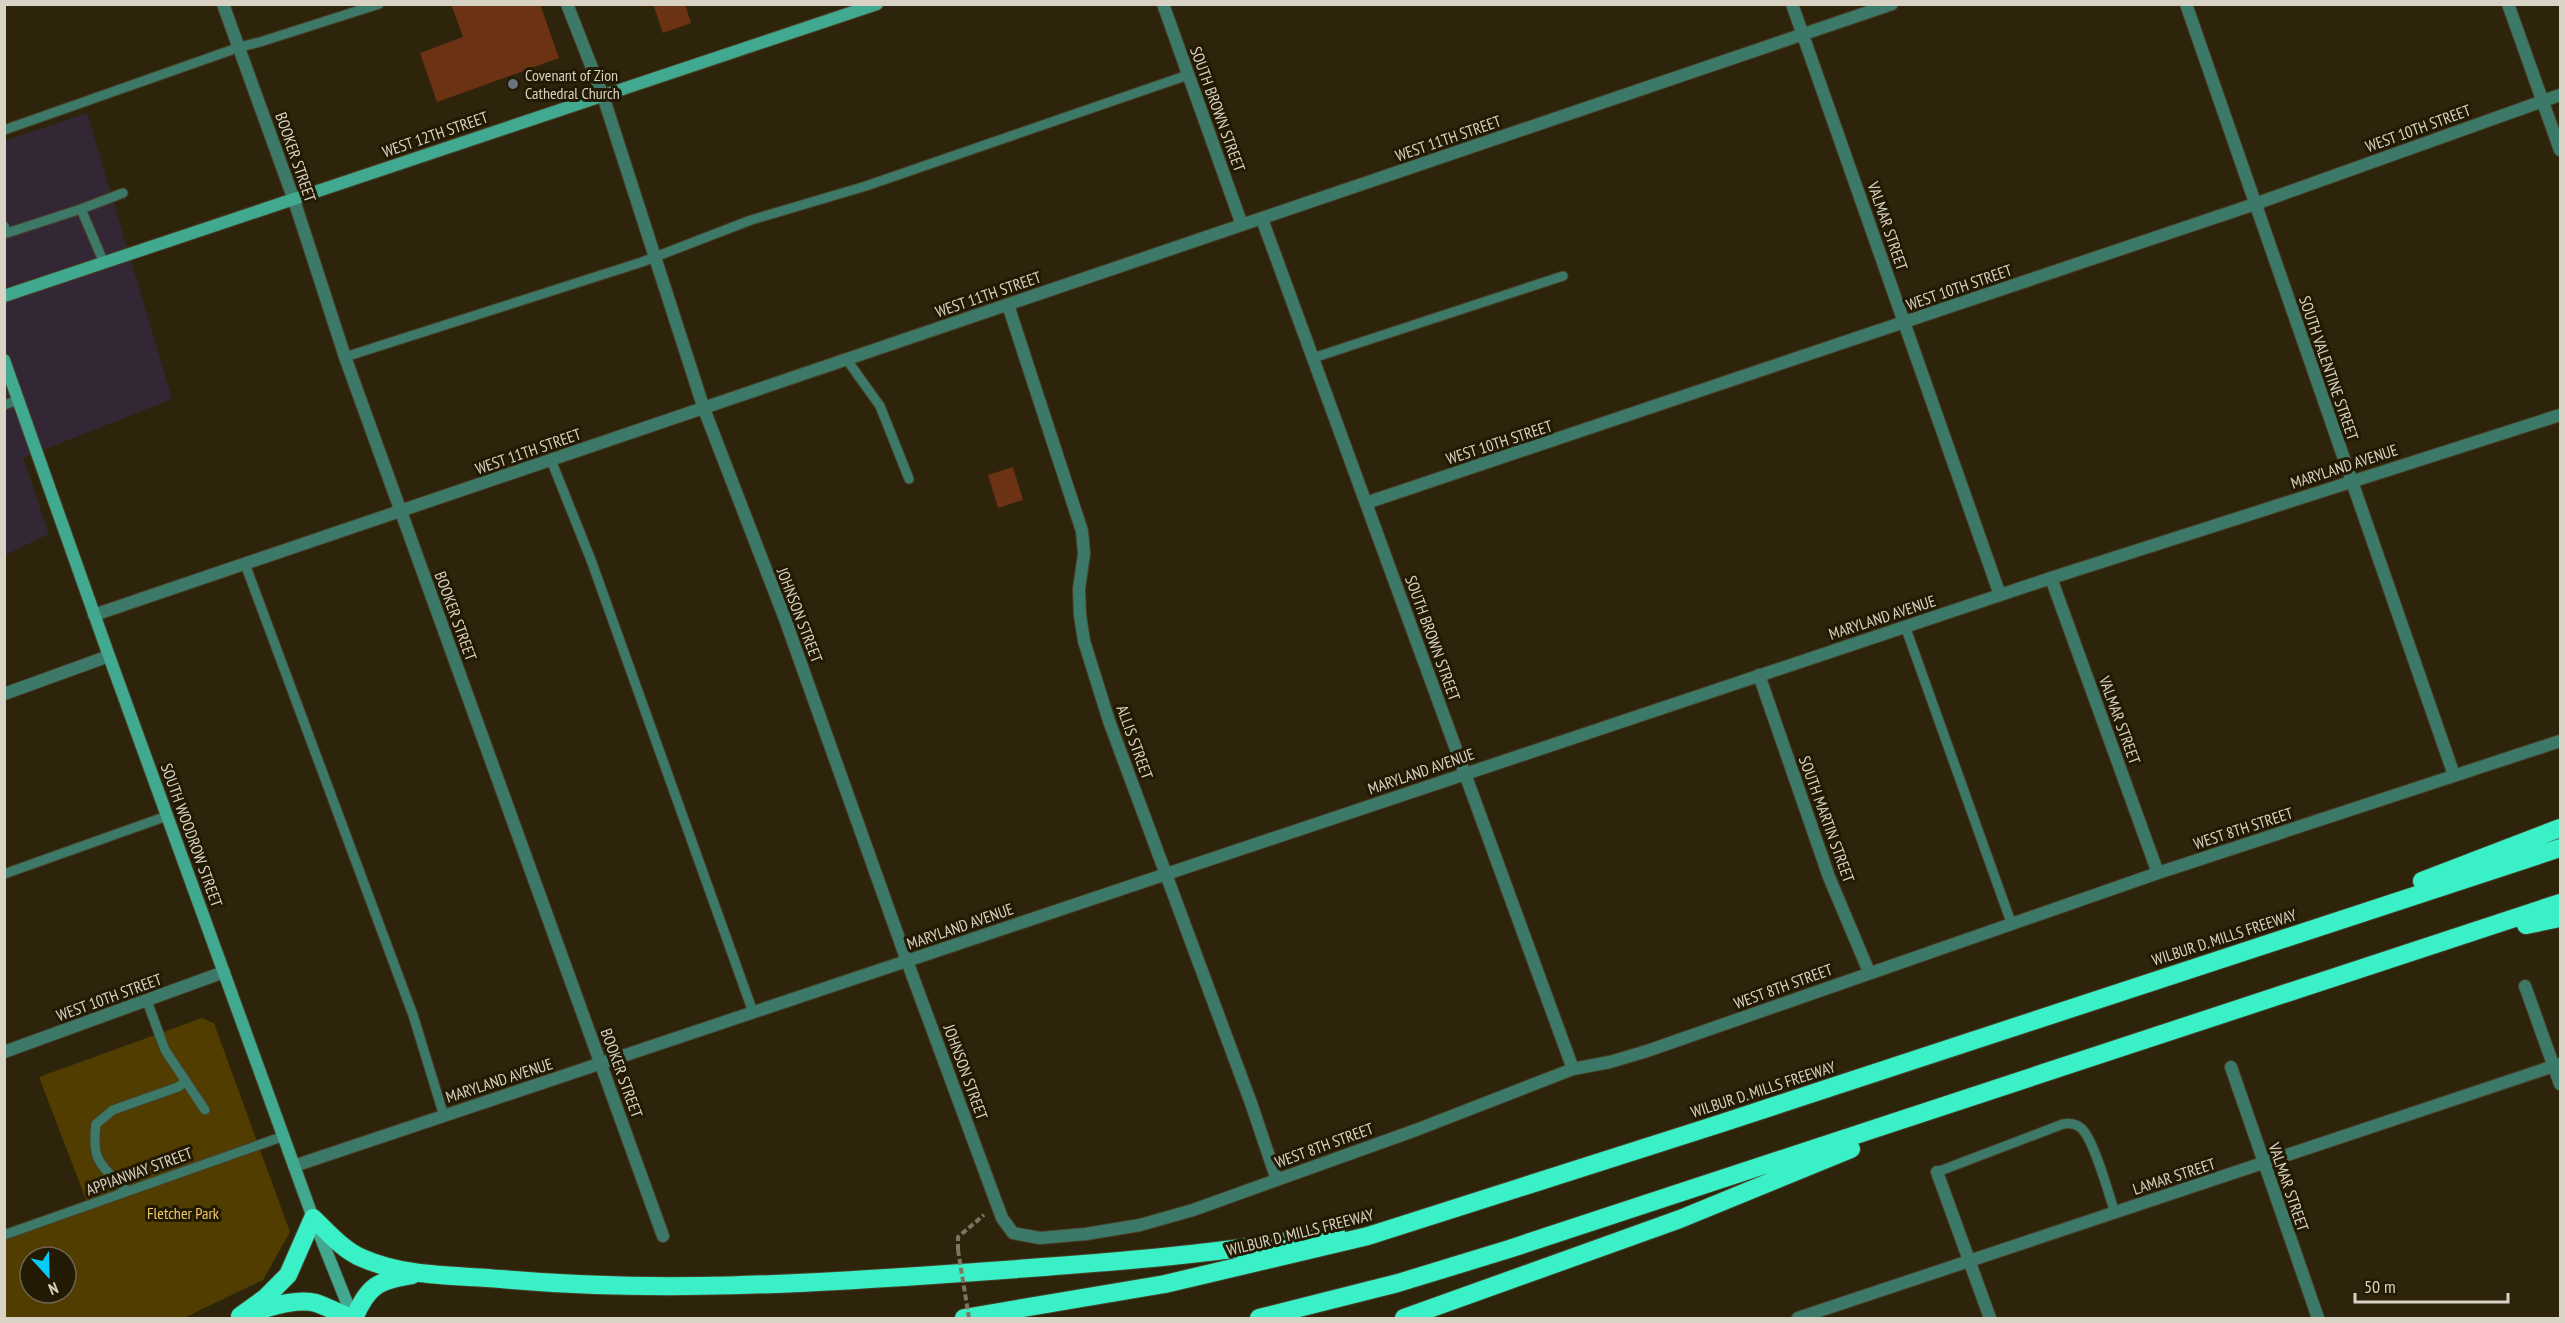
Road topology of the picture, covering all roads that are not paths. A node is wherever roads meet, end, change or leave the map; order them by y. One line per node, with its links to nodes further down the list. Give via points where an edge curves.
1 (223, 4): 11 (street, BOOKER STREET)
2 (379, 4): 11 (lane)
3 (567, 4): 14 (street, JOHNSON STREET)
4 (877, 4): 14 (main road, WEST 12TH STREET)
5 (1163, 4): 12 (street, SOUTH BROWN STREET)
6 (1792, 4): 10 (street, VALMAR STREET)
7 (1892, 4): 10 (street, WEST 11TH STREET)
8 (2186, 4): 20 (street, SOUTH VALENTINE STREET)
9 (2508, 4): 15 (street)
10 (1803, 35): 22 (street, WEST 11TH STREET); 30 (street, VALMAR STREET)
11 (240, 47): 16 (lane); 19 (street, BOOKER STREET)
12 (1188, 75): 23 (street, SOUTH BROWN STREET); 25 (lane, via 866,186 751,220)
13 (2560, 95): 15 (street, WEST 10TH STREET)
14 (603, 96): 19 (main road, WEST 12TH STREET); 25 (street, JOHNSON STREET)
15 (2542, 101): 17 (street); 20 (street, WEST 10TH STREET)
16 (4, 130)
17 (2560, 150)
18 (123, 193): 21 (lane)
19 (294, 200): 26 (main road, WEST 12TH STREET); 31 (street, BOOKER STREET)
20 (2255, 204): 30 (street, WEST 10TH STREET); 41 (street, SOUTH VALENTINE STREET)
21 (81, 209): 24 (lane, via 7,233); 26 (lane)
22 (1262, 219): 23 (street, WEST 11TH STREET); 32 (street, SOUTH BROWN STREET)
23 (1242, 225): 29 (street, WEST 11TH STREET)
24 (4, 226)
25 (654, 257): 31 (lane); 37 (street, JOHNSON STREET)
26 (104, 263): 28 (main road, WEST 12TH STREET)
27 (1563, 276): 32 (lane)
28 (4, 296)
29 (1008, 305): 34 (street, WEST 11TH STREET); 60 (street, ALLIS STREET, via 1082,531 1084,554 1079,589 1084,641)
30 (1905, 323): 42 (street, WEST 10TH STREET); 46 (street, VALMAR STREET)
31 (345, 357): 43 (street, BOOKER STREET)
32 (1313, 358): 42 (street, SOUTH BROWN STREET)
33 (4, 360): 35 (main road, SOUTH WOODROW STREET)
34 (847, 360): 37 (street, WEST 11TH STREET); 40 (lane, via 880,406)
35 (19, 400): 36 (lane); 47 (main road, SOUTH WOODROW STREET)
36 (4, 405)
37 (704, 409): 39 (street, WEST 11TH STREET); 66 (street, JOHNSON STREET, via 785,619)
38 (2560, 415): 41 (street, MARYLAND AVENUE)
39 (551, 460): 43 (street, WEST 11TH STREET); 71 (lane, via 591,560)
40 (909, 479)
41 (2351, 481): 45 (street, MARYLAND AVENUE); 54 (street, SOUTH VALENTINE STREET)
42 (1366, 503): 53 (street, SOUTH BROWN STREET)
43 (401, 511): 44 (street, WEST 11TH STREET); 73 (street, BOOKER STREET)
44 (245, 564): 47 (street, WEST 11TH STREET); 81 (lane, via 413,1015)
45 (2051, 578): 46 (street, MARYLAND AVENUE); 58 (street, VALMAR STREET)
46 (2000, 595): 48 (street, MARYLAND AVENUE)
47 (94, 615): 49 (main road, SOUTH WOODROW STREET)
48 (1905, 626): 50 (street, MARYLAND AVENUE); 63 (lane)
49 (109, 656): 51 (street); 55 (main road, SOUTH WOODROW STREET)
50 (1759, 675): 53 (street, MARYLAND AVENUE); 68 (street, SOUTH MARTIN STREET, via 1829,877)
51 (4, 694)
52 (2560, 741): 54 (street, WEST 8TH STREET)
53 (1465, 774): 60 (street, MARYLAND AVENUE); 76 (street, SOUTH BROWN STREET)
54 (2454, 775): 58 (street, WEST 8TH STREET)
55 (167, 816): 59 (lane); 67 (main road, SOUTH WOODROW STREET)
56 (2560, 828): 65 (highway)
57 (2560, 848): 65 (highway, WILBUR D. MILLS FREEWAY)
58 (2158, 873): 63 (street, WEST 8TH STREET)
59 (4, 874)
60 (1165, 874): 66 (street, MARYLAND AVENUE); 86 (street, ALLIS STREET)
61 (2560, 903): 64 (highway)
62 (2560, 918): 64 (highway)
63 (2012, 925): 68 (street, WEST 8TH STREET)
64 (2428, 947): 79 (highway)
65 (2230, 956): 89 (highway, WILBUR D. MILLS FREEWAY)
66 (907, 961): 71 (street, MARYLAND AVENUE); 91 (street, JOHNSON STREET, via 996,1203)
67 (224, 972): 70 (street, WEST 10TH STREET); 82 (main road, SOUTH WOODROW STREET)
68 (1869, 972): 76 (street, WEST 8TH STREET, via 1647,1052)
69 (2525, 986): 74 (street)
70 (147, 1001): 72 (street, WEST 10TH STREET); 77 (lane, via 165,1050)
71 (753, 1012): 73 (street, MARYLAND AVENUE)
72 (4, 1052)
73 (601, 1063): 81 (street, MARYLAND AVENUE); 93 (street, BOOKER STREET)
74 (2557, 1065): 78 (street); 83 (street, LAMAR STREET)
75 (2231, 1067): 83 (street, VALMAR STREET)
76 (1573, 1069): 86 (street, WEST 8TH STREET)
77 (185, 1082): 80 (lane); 87 (lane, via 113,1110 96,1124 93,1147 101,1166)
78 (2560, 1084)
79 (1991, 1092): 99 (highway, via 1509,1249 1377,1289); 100 (highway, via 1680,1219)
80 (205, 1110)
81 (444, 1116): 84 (street, MARYLAND AVENUE)
82 (284, 1136): 84 (main road, SOUTH WOODROW STREET); 87 (lane, APPIANWAY STREET)
83 (2264, 1165): 88 (street, LAMAR STREET); 103 (street, VALMAR STREET)
84 (294, 1166): 90 (main road, SOUTH WOODROW STREET)
85 (1937, 1172): 88 (lane, via 2004,1144 2071,1123 2081,1128 2089,1140); 94 (street)
86 (1277, 1180): 91 (street, WEST 8TH STREET, via 1140,1225 1040,1238)
87 (127, 1191): 92 (lane, APPIANWAY STREET)
88 (2115, 1213): 94 (street, LAMAR STREET)
89 (1441, 1214): 95 (highway, via 1155,1260 814,1283 554,1284); 98 (highway, WILBUR D. MILLS FREEWAY, via 1334,1245 1165,1284)
90 (313, 1218): 95 (highway, via 361,1258); 96 (highway, via 288,1275 265,1298); 97 (main road, SOUTH WOODROW STREET)
91 (1013, 1233)
92 (4, 1235)
93 (663, 1236)
94 (1970, 1261): 101 (street, LAMAR STREET); 102 (street)
95 (423, 1274): 97 (highway, via 392,1278 375,1285)
96 (237, 1317): 97 (highway, via 276,1305 306,1302)
97 (353, 1318)
98 (964, 1318)
99 (1259, 1318)
100 (1404, 1318)
101 (1798, 1318)
102 (1990, 1318)
103 (2318, 1318)

